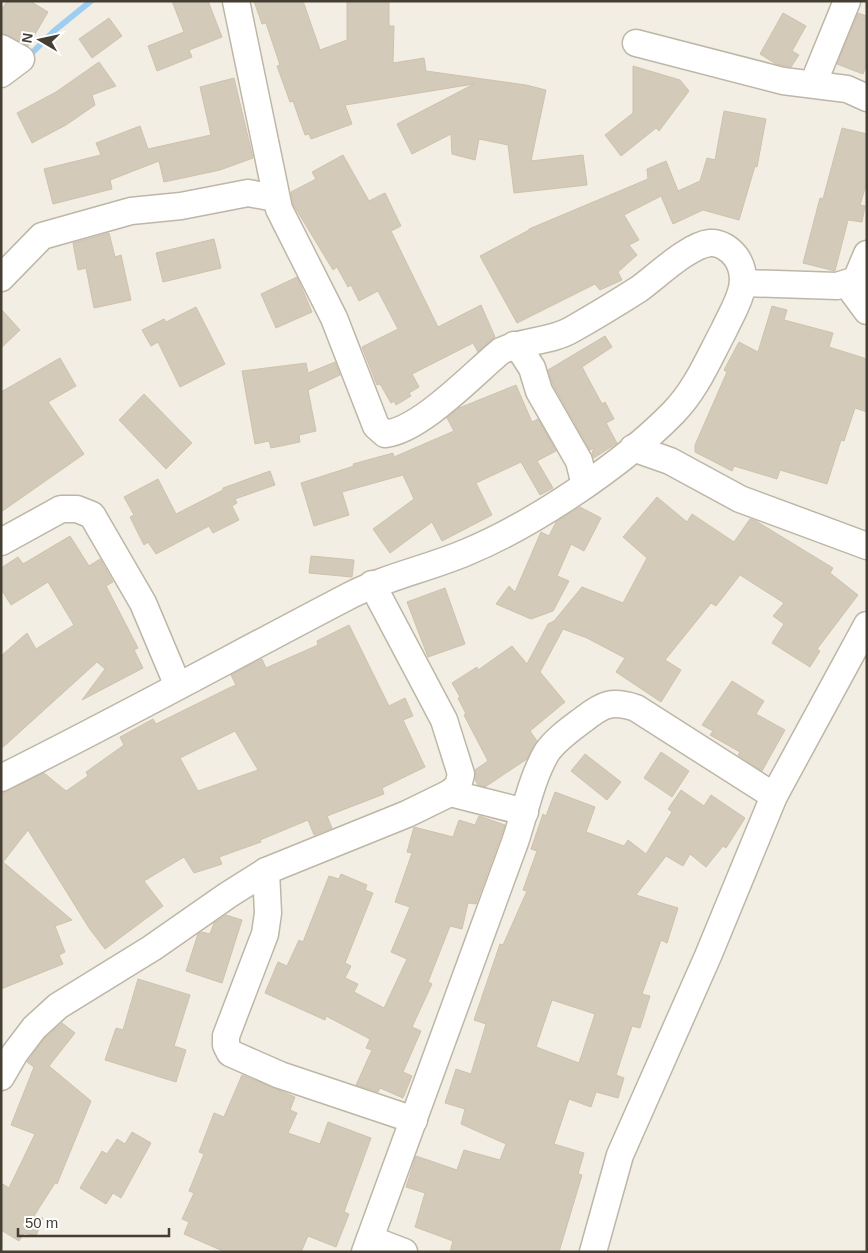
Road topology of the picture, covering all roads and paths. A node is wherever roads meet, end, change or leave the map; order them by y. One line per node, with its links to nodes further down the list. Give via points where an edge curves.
1 (236, 1): 8 (street, via 269,154)
2 (847, 1): 6 (street)
3 (636, 44): 6 (street, via 783,81)
4 (1, 48): 5 (street, via 21,59)
5 (1, 74)
6 (813, 84): 7 (street, via 848,89)
7 (867, 98)
8 (275, 198): 10 (street, via 248,193 181,206 130,211 42,236); 14 (street, via 334,318 376,426 385,434 394,433 430,412 501,351)
9 (867, 254): 12 (street, via 856,280)
10 (1, 278)
11 (744, 282): 12 (street); 14 (street, via 742,268 734,253 711,243 696,248 637,290 567,333); 15 (street, via 702,372 674,411)
12 (847, 284): 13 (street)
13 (867, 311)
14 (514, 345): 16 (street, via 532,368 539,391 579,461)
15 (633, 448): 16 (street); 18 (street, via 670,461 740,499)
16 (585, 485): 19 (street, via 466,553)
17 (1, 542): 21 (street, via 61,509 77,509 92,515 143,603)
18 (867, 546)
19 (372, 584): 21 (street); 23 (street, via 444,720 461,774 458,786)
20 (867, 625): 24 (street)
21 (178, 686): 22 (street)
22 (1, 778)
23 (450, 793): 25 (street); 26 (street, via 407,814)
24 (774, 796): 25 (street, via 636,708 619,702 599,707 548,751); 31 (street, via 620,1155)
25 (525, 812): 28 (street)
26 (266, 870): 27 (street, via 152,948 58,1006 34,1028); 28 (street, via 268,913 265,934 226,1036 230,1053 280,1076)
27 (1, 1077)
28 (414, 1120): 29 (street)
29 (368, 1245): 30 (street)
30 (404, 1252)
31 (593, 1252)

